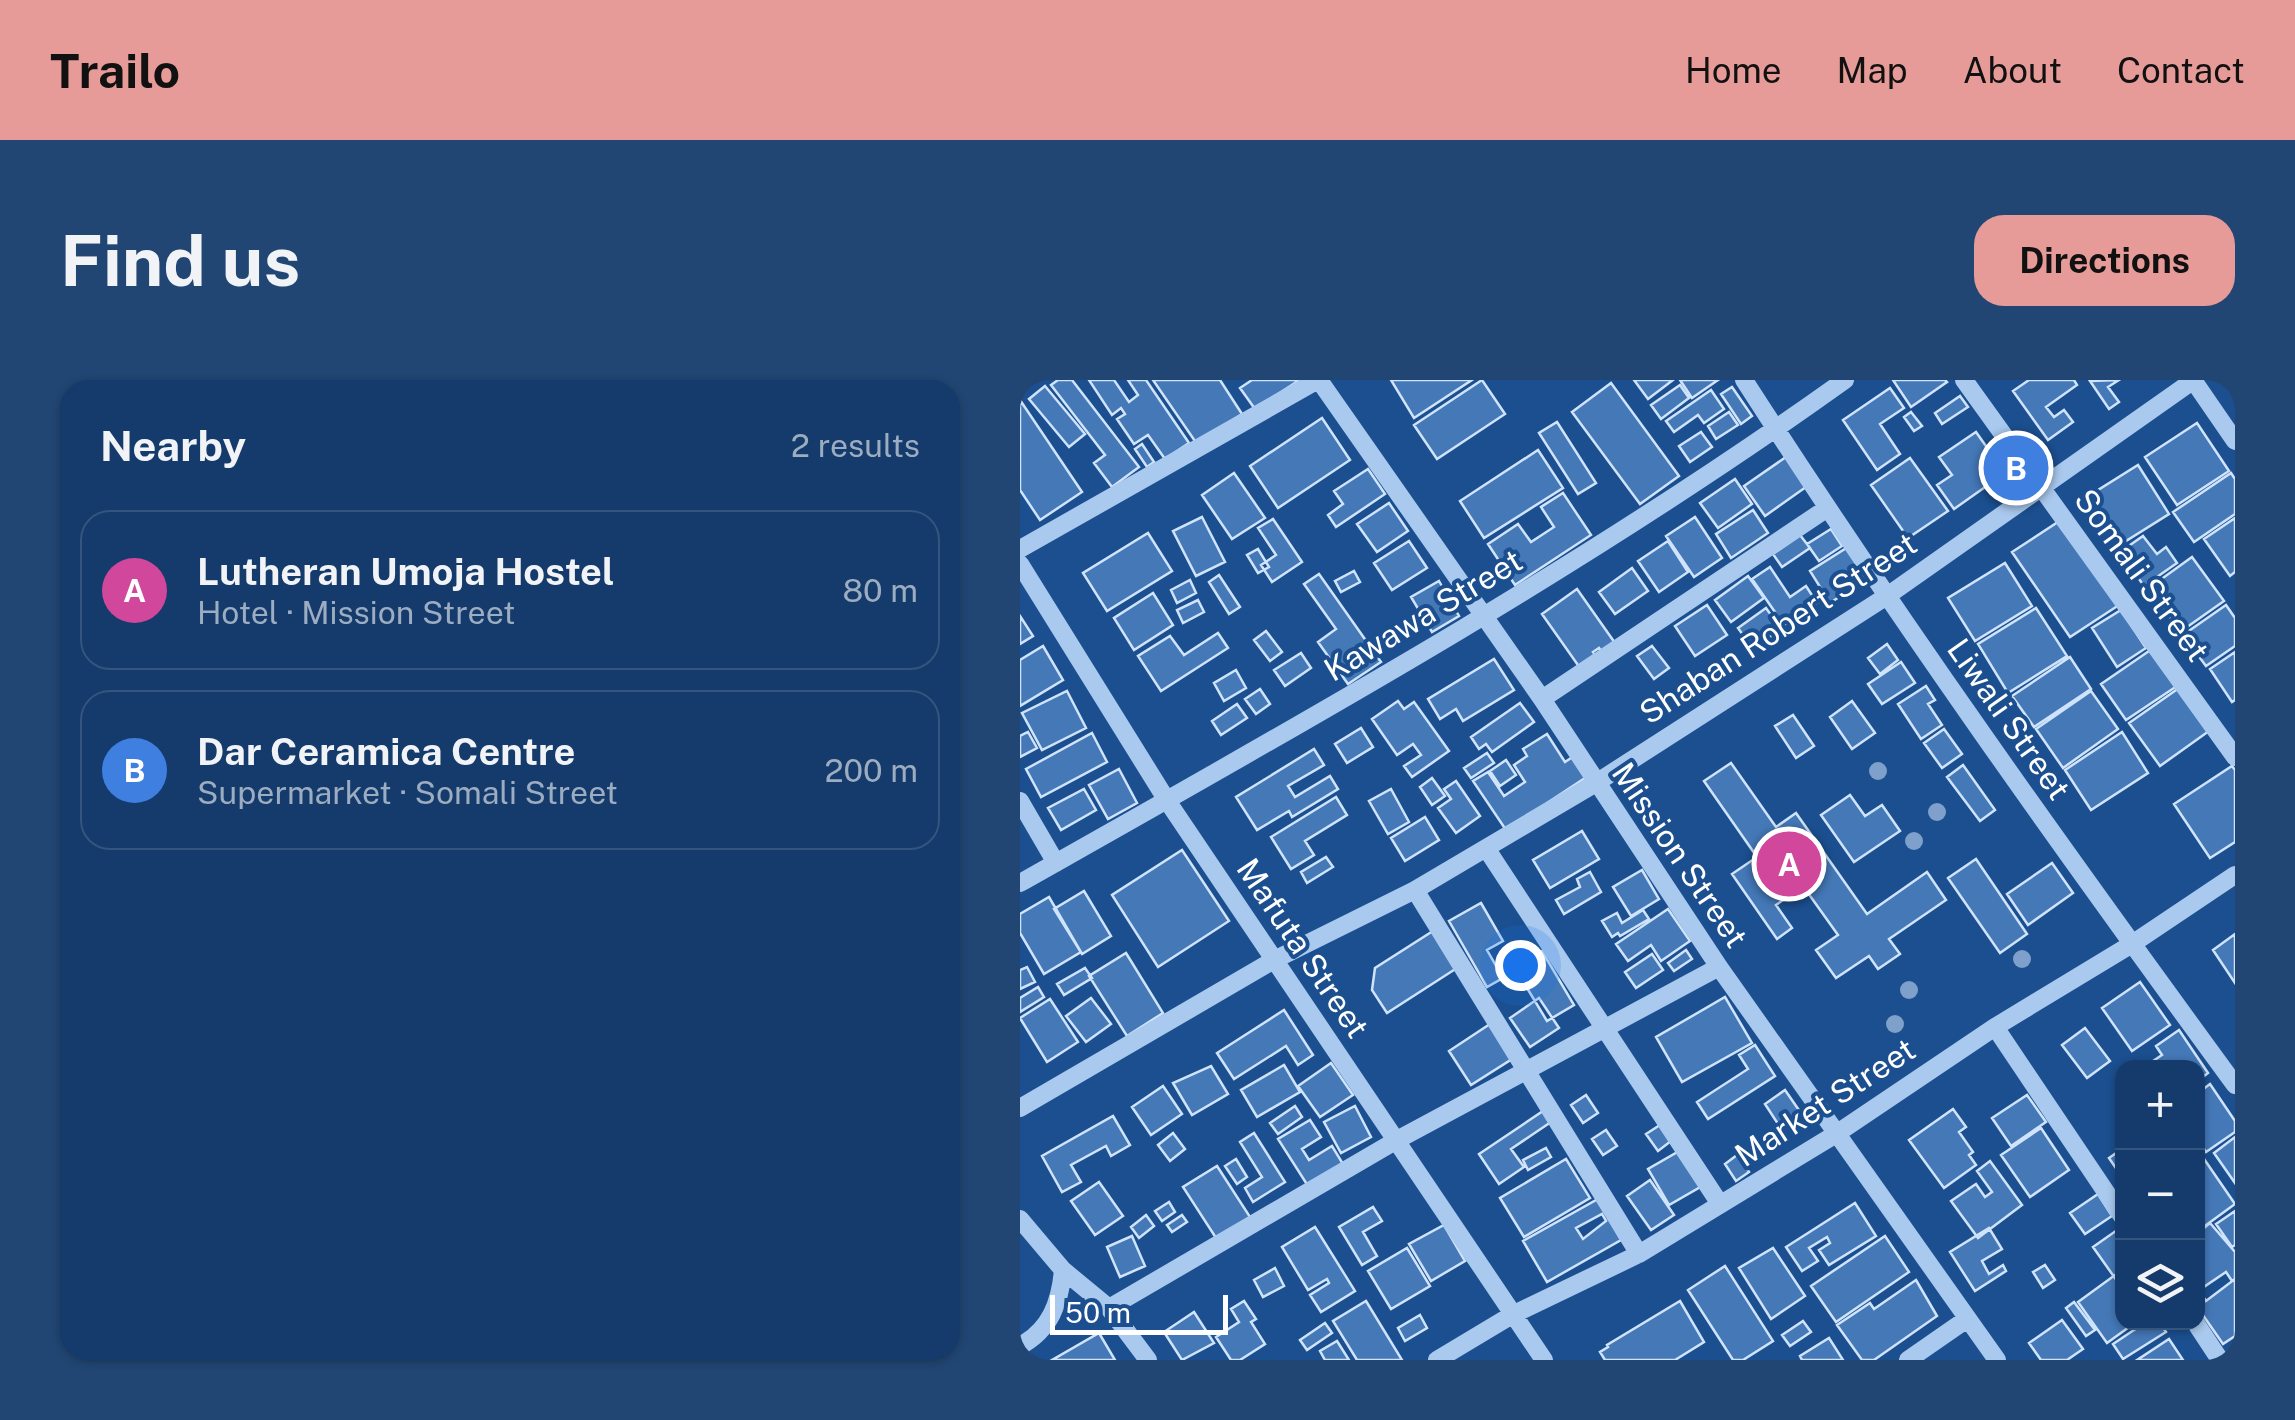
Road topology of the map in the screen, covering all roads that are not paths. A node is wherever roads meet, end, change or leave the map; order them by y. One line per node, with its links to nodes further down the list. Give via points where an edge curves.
1 (1318, 380): 10 (street); 13 (street, Mission Street)
2 (1744, 380): 6 (street, Liwali Street)
3 (1846, 380): 6 (street, Kawawa Street)
4 (1964, 380): 8 (street, Somali Street)
5 (2193, 380): 7 (street); 8 (street, Shaban Robert Street)
6 (1776, 430): 9 (street, Liwali Street); 13 (street, Kawawa Street)
7 (2235, 440)
8 (2040, 485): 12 (street, Shaban Robert Street); 15 (street, Somali Street)
9 (1826, 509): 12 (street, Liwali Street); 14 (street)
10 (1020, 548)
11 (1020, 564): 17 (street, Mafuta Street)
12 (1887, 596): 16 (street, Shaban Robert Street); 24 (street, Liwali Street)
13 (1482, 617): 14 (street, Mission Street); 17 (street, Kawawa Street)
14 (1542, 699): 16 (street, Mission Street)
15 (2235, 758)
16 (1596, 784): 19 (street, Shaban Robert Street); 26 (street, Mission Street)
17 (1166, 799): 20 (street, Kawawa Street); 25 (street, Mafuta Street)
18 (1020, 801): 20 (street)
19 (1486, 848): 23 (street, Shaban Robert Street); 28 (street)
20 (1056, 863): 22 (street, Kawawa Street)
21 (2235, 875): 24 (street, Market Street)
22 (1020, 883)
23 (1415, 890): 25 (street, Shaban Robert Street); 29 (street)
24 (2132, 944): 27 (street, Market Street); 30 (street, Liwali Street)
25 (1274, 960): 31 (street, Shaban Robert Street); 33 (street, Mafuta Street)
26 (1719, 967): 28 (street); 32 (street, Mission Street)
27 (1995, 1027): 32 (street, Market Street); 35 (street)
28 (1606, 1028): 29 (street); 34 (street)
29 (1525, 1070): 33 (street); 37 (street)
30 (2235, 1086)
31 (1020, 1108)
32 (1836, 1134): 34 (street, Market Street); 41 (street, Mission Street)
33 (1397, 1140): 39 (street); 40 (street, Mafuta Street)
34 (1720, 1204): 37 (street, Market Street)
35 (2115, 1206)
36 (1022, 1225): 38 (street)
37 (1639, 1254): 40 (street, Market Street)
38 (1063, 1270): 39 (street); 43 (street, via 1049,1322)
39 (1109, 1308): 44 (street)
40 (1512, 1315): 45 (street, Market Street); 46 (street, Mafuta Street)
41 (1967, 1320): 47 (street); 48 (street, Mission Street)
42 (2200, 1330): 49 (street)
43 (1020, 1346)
44 (1148, 1360)
45 (1438, 1360)
46 (1544, 1360)
47 (1908, 1360)
48 (1997, 1360)
49 (2220, 1360)

